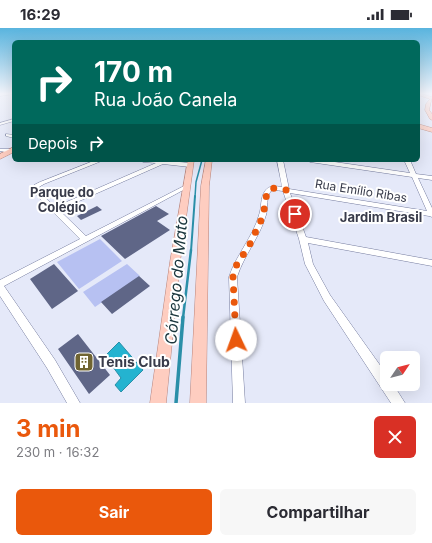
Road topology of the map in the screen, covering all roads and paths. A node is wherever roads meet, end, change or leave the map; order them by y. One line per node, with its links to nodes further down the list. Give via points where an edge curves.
1 (0, 119): 2 (street)
2 (12, 120): 3 (street)
3 (0, 124)
4 (420, 126): 5 (main road)
5 (430, 129)
6 (8, 135): 7 (street)
7 (12, 136)
8 (12, 150): 9 (main road)
9 (0, 155)
10 (96, 162): 21 (street, via 36,186 35,190)
11 (163, 162): 12 (street); 21 (street)
12 (190, 162): 19 (main road)
13 (209, 162): 30 (main road, via 205,186)
14 (280, 162): 20 (street)
15 (324, 162): 17 (street)
16 (408, 162): 17 (street)
17 (414, 175): 18 (street); 22 (street)
18 (432, 178)
19 (186, 187): 23 (street); 29 (main road)
20 (286, 190): 22 (street, Rua Emílio Ribas); 24 (street); 31 (street, Rua Emílio Ribas, via 275,188 267,192 263,216 236,266 233,277)
21 (54, 210): 23 (street)
22 (432, 215)
23 (85, 239): 26 (street)
24 (303, 239): 25 (street); 32 (street, via 309,264 327,298)
25 (432, 263)
26 (0, 284)
27 (0, 288): 28 (street)
28 (74, 403)
29 (158, 403)
30 (198, 403)
31 (239, 403)
32 (399, 403)

